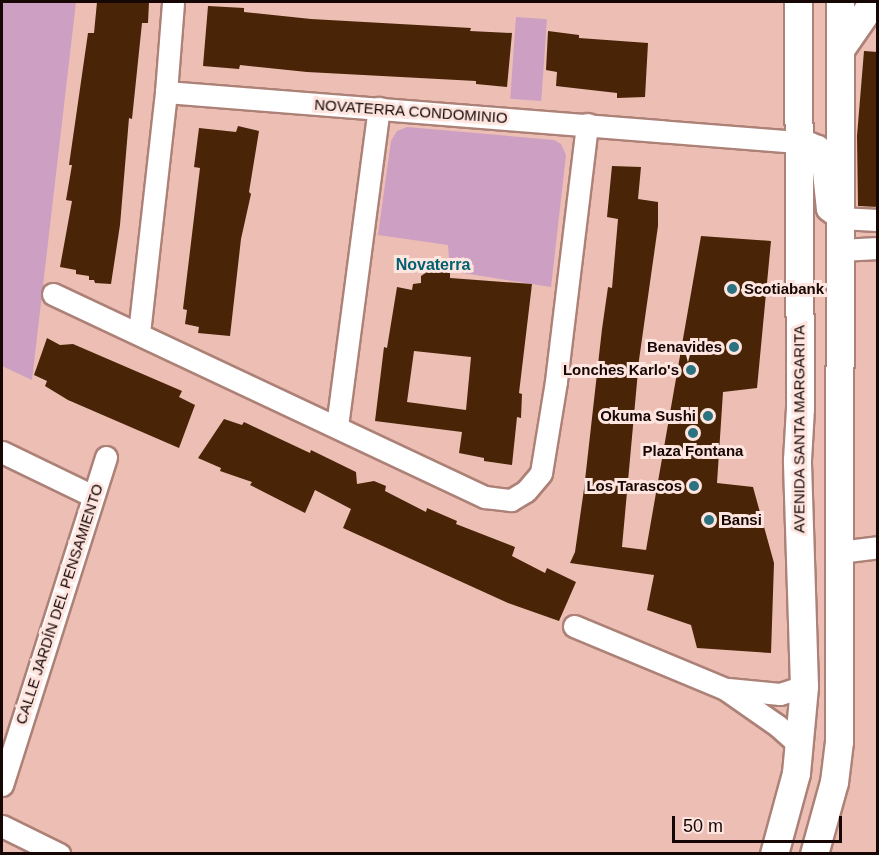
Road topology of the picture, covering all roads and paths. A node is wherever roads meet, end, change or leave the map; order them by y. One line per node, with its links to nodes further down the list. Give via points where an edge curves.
1 (792, 2): 9 (main road, AVENIDA SANTA MARGARITA)
2 (840, 2): 5 (main road)
3 (873, 2): 5 (main road)
4 (173, 3): 6 (street)
5 (841, 48): 10 (main road)
6 (166, 92): 7 (street, NOVATERRA CONDOMINIO); 15 (street)
7 (379, 108): 8 (street, NOVATERRA CONDOMINIO); 17 (street)
8 (587, 124): 9 (street, NOVATERRA CONDOMINIO); 17 (street, via 541,473 526,491 511,500 485,496)
9 (798, 142): 10 (street, NOVATERRA CONDOMINIO, via 818,146 827,209); 16 (main road, AVENIDA SANTA MARGARITA)
10 (840, 218): 11 (street); 13 (main road)
11 (878, 220)
12 (878, 248): 13 (street)
13 (840, 250): 18 (main road)
14 (53, 294): 15 (street)
15 (139, 333): 17 (street)
16 (799, 338): 18 (main road, via 812,371 813,438 817,446); 21 (main road, AVENIDA SANTA MARGARITA)
17 (337, 426)
18 (839, 451): 24 (main road)
19 (2, 452): 22 (street)
20 (106, 457): 22 (street, CALLE JARDÍN DEL PENSAMIENTO)
21 (797, 460): 24 (main road, via 816,460 821,465 827,547); 26 (main road, AVENIDA SANTA MARGARITA)
22 (93, 495): 29 (street, CALLE JARDÍN DEL PENSAMIENTO)
23 (878, 547): 24 (street)
24 (839, 561): 33 (main road, via 839,741 834,782)
25 (574, 626): 27 (street)
26 (804, 686): 27 (street, via 780,694); 28 (main road, AVENIDA SANTA MARGARITA)
27 (725, 689): 28 (street)
28 (798, 744): 32 (main road, AVENIDA SANTA MARGARITA, via 796,773)
29 (2, 785)
30 (2, 826): 31 (street)
31 (59, 854)
32 (774, 854)
33 (813, 854)

